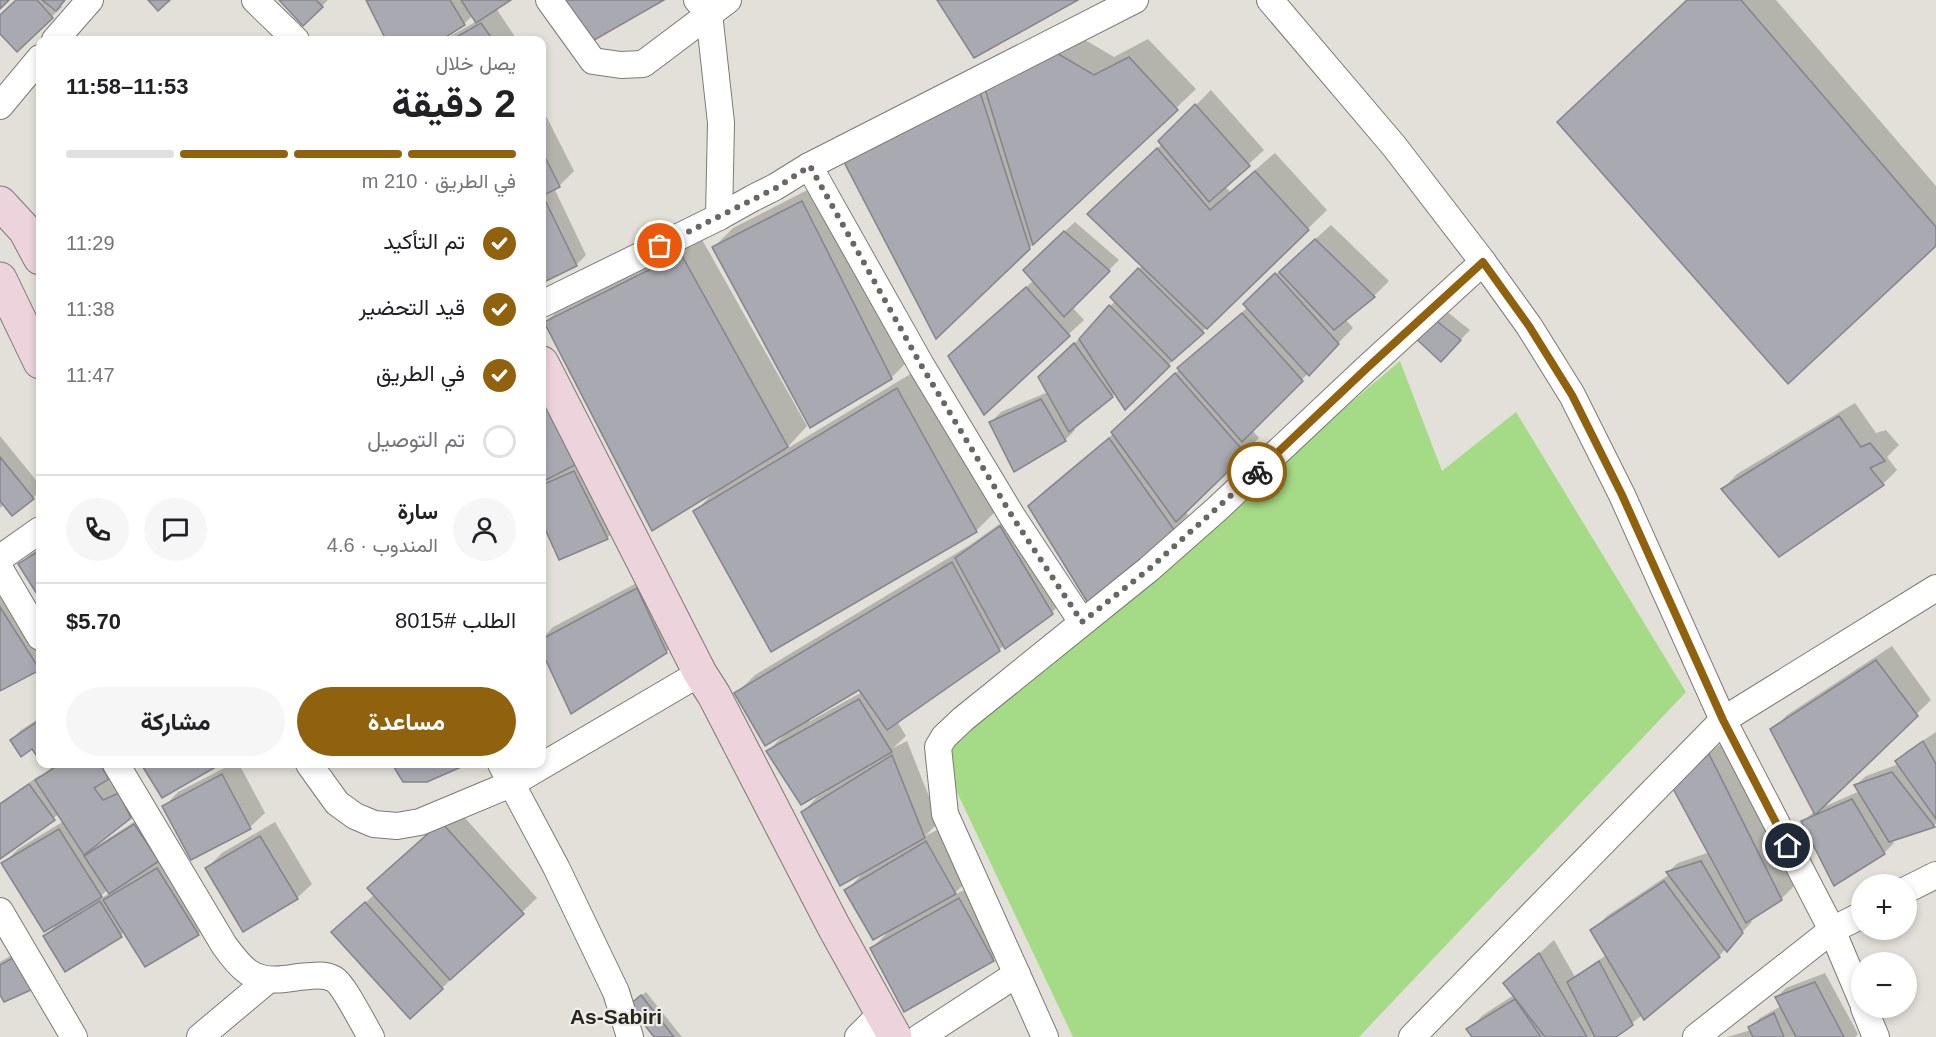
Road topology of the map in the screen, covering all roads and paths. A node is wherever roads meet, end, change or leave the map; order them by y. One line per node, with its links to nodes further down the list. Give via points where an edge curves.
1 (90, 0): 7 (street)
2 (255, 0): 8 (street)
3 (549, 0): 6 (street, via 593,61 621,66 643,64)
4 (1135, 0): 11 (street)
5 (1270, 0): 15 (street, via 1394,146)
6 (711, 4): 13 (street, via 721,123)
7 (58, 36)
8 (292, 36)
9 (36, 63): 10 (street)
10 (0, 106)
11 (810, 166): 13 (street); 24 (street, via 921,365 1012,516)
12 (0, 203): 14 (street, via 26,230)
13 (719, 217): 17 (street)
14 (36, 250)
15 (1483, 262): 24 (street, via 1230,498); 27 (street, via 1572,395 1622,495)
16 (0, 279): 18 (street)
17 (546, 302)
18 (36, 354)
19 (546, 371): 26 (street)
20 (36, 533): 21 (street)
21 (0, 558)
22 (0, 569): 25 (street)
23 (1936, 588): 27 (street)
24 (1082, 622): 37 (street, via 963,719 938,747 945,814)
25 (36, 630)
26 (700, 673): 28 (street); 41 (street)
27 (1723, 720): 36 (street); 42 (street)
28 (546, 753)
29 (118, 768): 39 (street, via 224,945 240,967)
30 (312, 768): 31 (street, via 337,803 355,816 374,824 397,826 420,822)
31 (506, 774): 46 (street, via 616,992)
32 (1936, 875): 33 (street)
33 (1917, 885)
34 (0, 911): 43 (street)
35 (1851, 920): 36 (street)
36 (1832, 930): 38 (street); 51 (street)
37 (1017, 974): 48 (street); 49 (street)
38 (1851, 976)
39 (268, 980): 44 (street); 45 (street, via 315,975 336,980)
40 (1868, 1018): 52 (street)
41 (888, 1025): 47 (street)
42 (1439, 1028): 50 (street)
43 (74, 1037)
44 (200, 1037)
45 (371, 1037)
46 (630, 1037)
47 (858, 1037)
48 (920, 1037)
49 (1045, 1037)
50 (1412, 1037)
51 (1696, 1037)
52 (1876, 1037)

